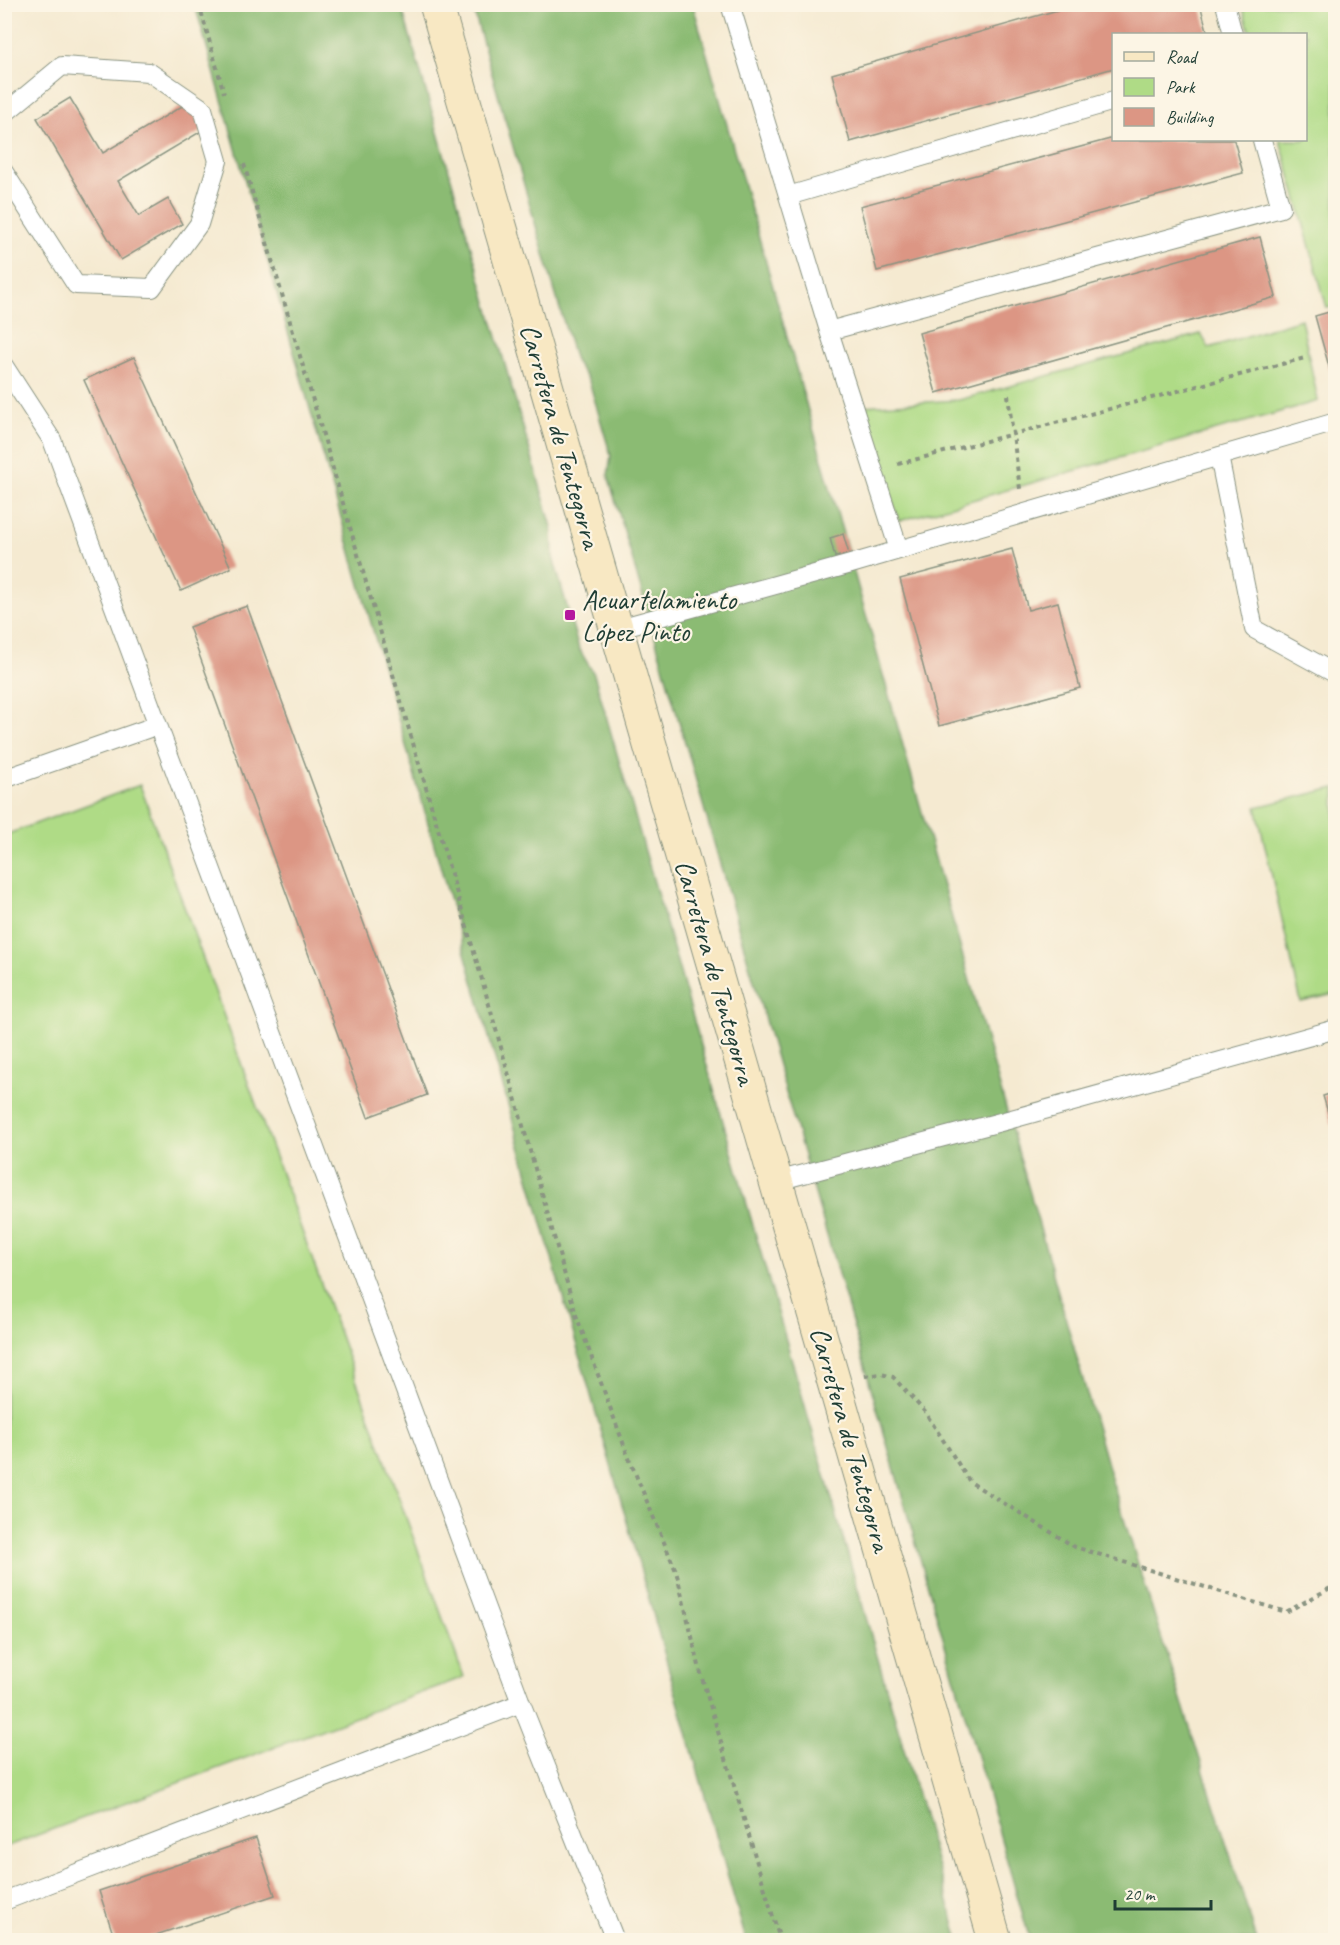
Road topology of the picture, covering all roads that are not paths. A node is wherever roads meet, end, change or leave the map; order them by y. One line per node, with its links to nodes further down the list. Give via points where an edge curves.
1 (436, 4): 15 (main road, Carretera de Tentegorra)
2 (730, 4): 9 (lane)
3 (1225, 4): 4 (lane)
4 (1233, 33)
5 (1112, 101): 9 (lane)
6 (4, 114): 8 (lane, via 62,66 149,72 203,109 218,161 199,224 152,288 76,285)
7 (1262, 141): 10 (lane, via 1281,208)
8 (4, 172)
9 (788, 196): 10 (lane)
10 (829, 331): 14 (lane)
11 (4, 366): 17 (lane, via 52,440)
12 (1335, 422): 13 (lane)
13 (1219, 456): 14 (lane); 16 (lane, via 1254,629)
14 (899, 550): 15 (lane)
15 (616, 629): 20 (main road, Carretera de Tentegorra)
16 (1335, 674)
17 (158, 725): 18 (lane); 21 (lane)
18 (4, 779)
19 (1335, 1029): 20 (lane)
20 (777, 1181): 24 (main road, Carretera de Tentegorra)
21 (521, 1703): 22 (lane); 23 (lane)
22 (4, 1901)
23 (615, 1941)
24 (995, 1941)

